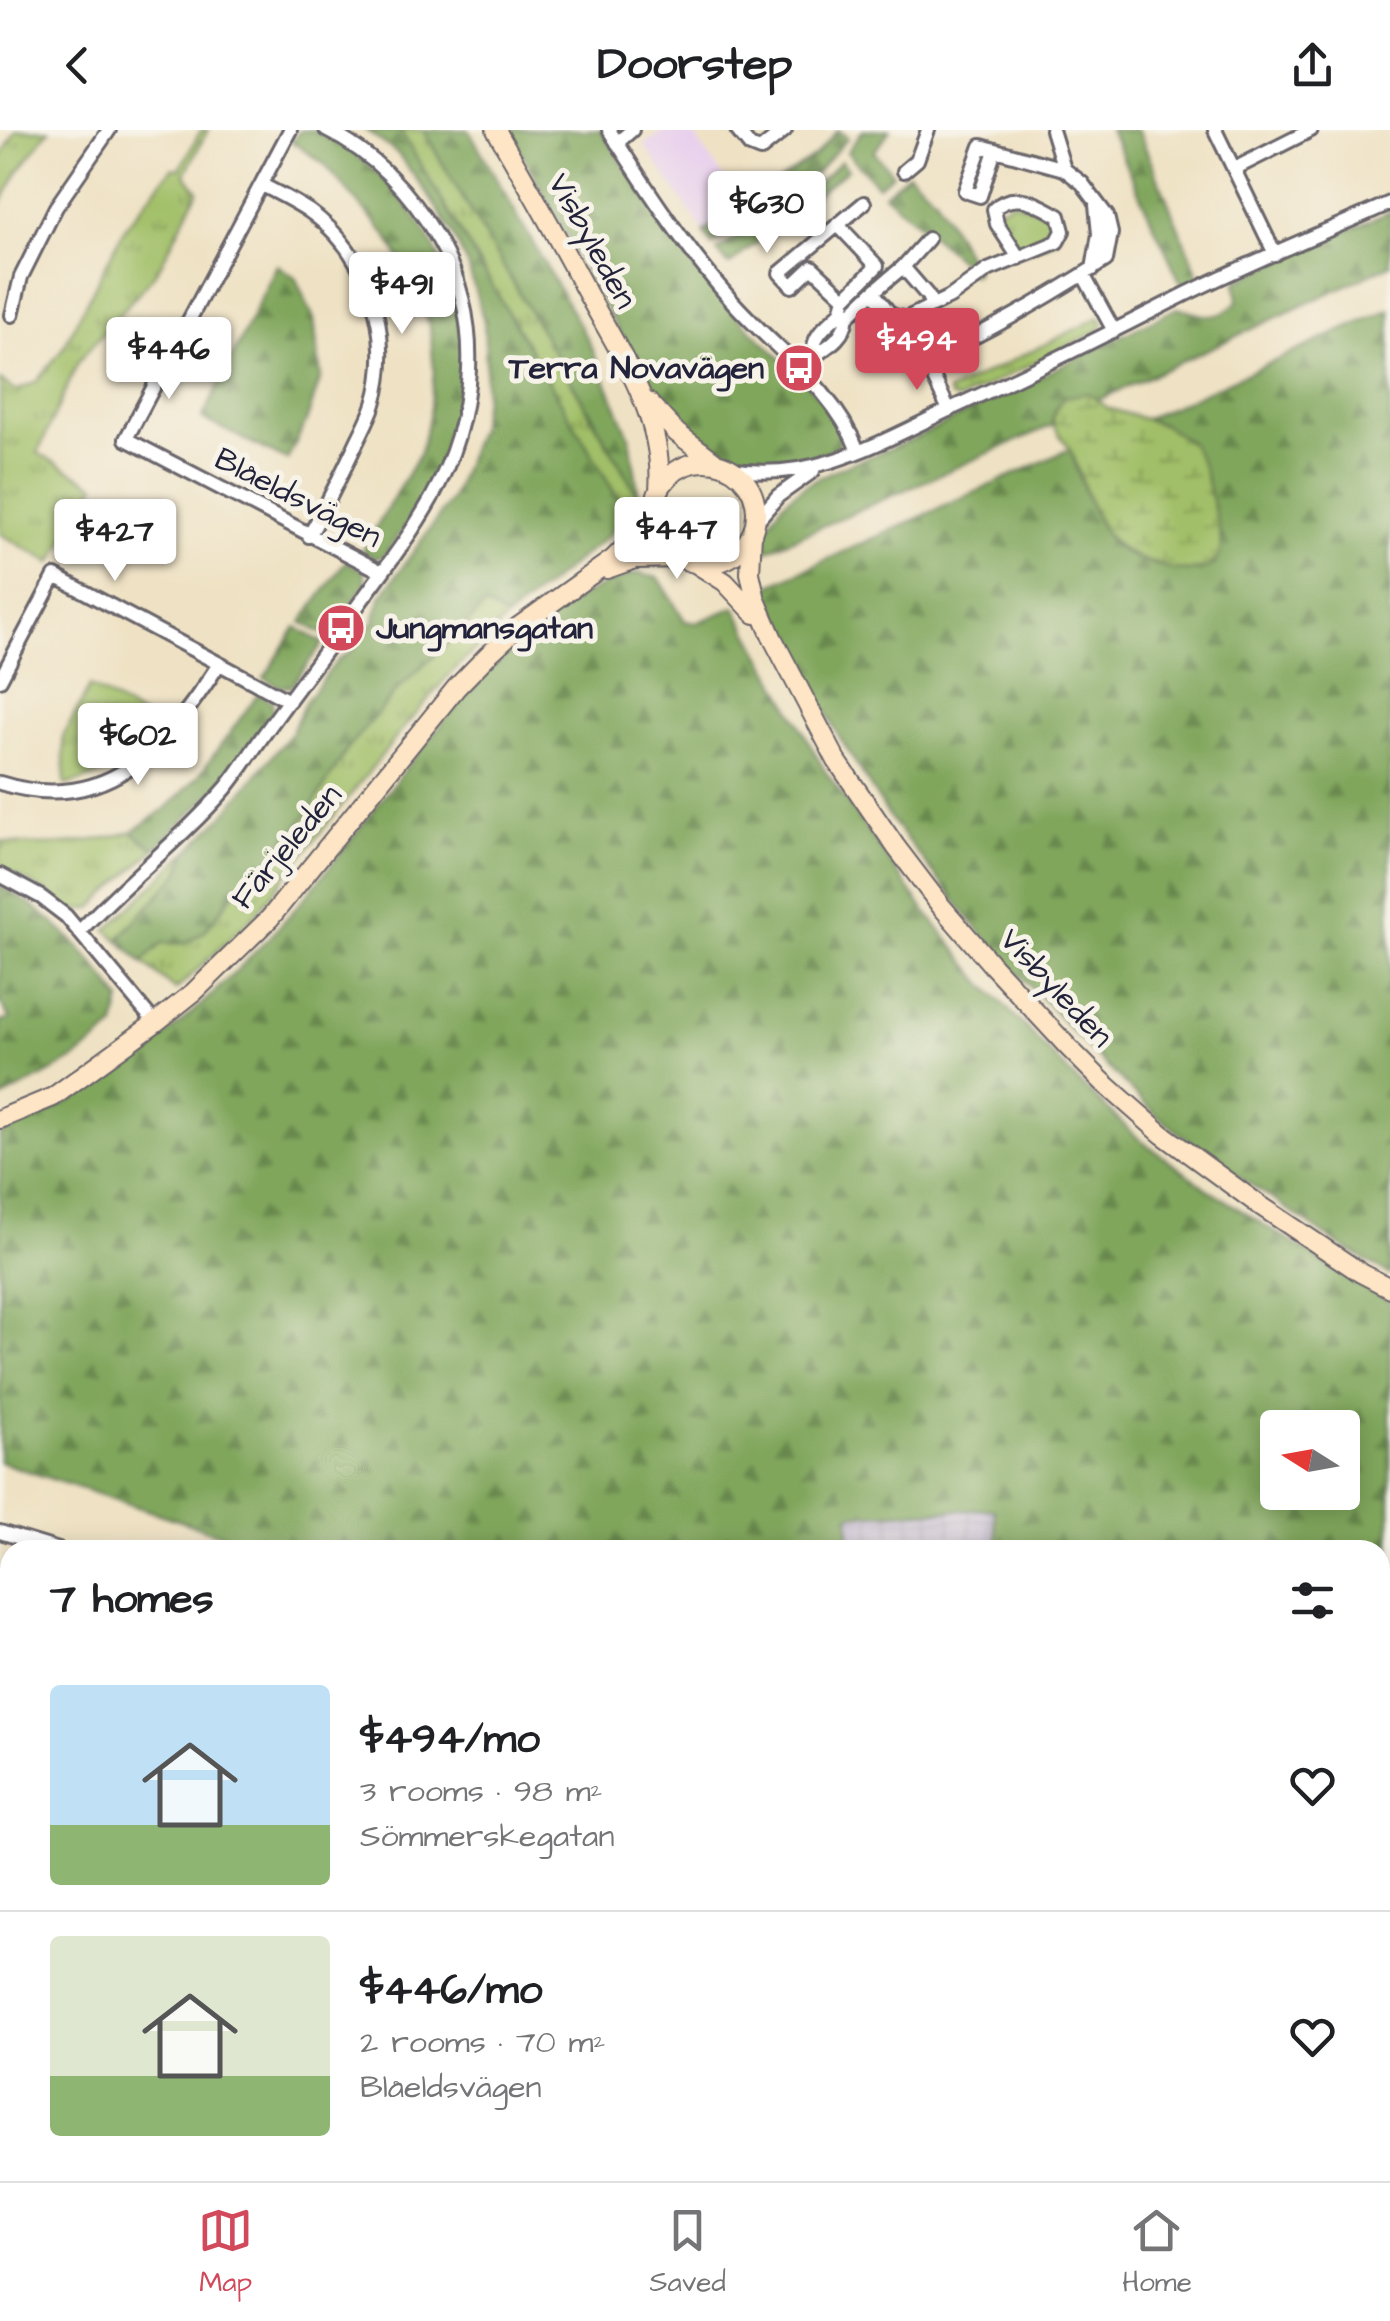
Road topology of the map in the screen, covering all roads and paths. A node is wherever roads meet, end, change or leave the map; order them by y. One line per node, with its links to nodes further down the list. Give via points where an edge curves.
1 (109, 130): 34 (street, via 56,207 21,277)
2 (290, 130): 19 (street, Blåeldsvägen)
3 (326, 130): 48 (street, via 372,158 428,222 446,252 467,322 470,357 459,434 430,501)
4 (496, 130): 39 (main road, Visbyleden)
5 (632, 130): 13 (street)
6 (737, 130): 7 (street, via 760,150)
7 (785, 130)
8 (928, 130): 18 (street, via 917,160)
9 (986, 130): 14 (street)
10 (1052, 130): 16 (street)
11 (1215, 130): 17 (street)
12 (1311, 130): 17 (street)
13 (613, 136): 38 (street, via 727,296)
14 (981, 146): 15 (street); 15 (street, via 965,191 980,196)
15 (995, 150): 16 (street)
16 (1064, 169): 20 (street)
17 (1234, 169): 25 (street)
18 (904, 171)
19 (262, 185): 46 (street, via 311,212 346,247 366,281 380,337 374,405); 46 (street, Blåeldsvägen, via 126,439)
20 (1095, 198): 30 (street, via 1099,220); 30 (street, via 1111,233 1106,260)
21 (864, 203): 23 (street)
22 (1390, 203): 25 (street)
23 (838, 225): 26 (street); 33 (street, via 877,266)
24 (928, 239): 29 (street)
25 (1274, 254): 35 (street)
26 (801, 255): 28 (street); 28 (street, via 780,273 792,286)
27 (1019, 258): 27 (street, via 1057,242 1063,231 1059,216 1014,198 994,209); 32 (street)
28 (812, 267): 33 (street)
29 (902, 267): 31 (street); 32 (street)
30 (1088, 272): 35 (street); 37 (street)
31 (873, 292): 32 (street, via 892,315 905,318); 33 (street)
32 (932, 306)
33 (844, 309): 38 (street, via 817,336 814,354)
34 (12, 315)
35 (1114, 332): 40 (street)
36 (877, 359): 37 (street, via 892,366)
37 (925, 359): 40 (street)
38 (799, 368): 41 (street, via 839,413)
39 (634, 381): 43 (main road, Visbyleden, via 677,434); 44 (main road, Visbyleden, via 658,442)
40 (948, 410): 41 (street)
41 (858, 451): 42 (street)
42 (824, 464): 43 (street, via 774,473); 45 (street, via 778,496)
43 (725, 466): 44 (main road, via 684,466); 45 (main road, via 752,492)
44 (657, 497): 47 (main road, via 659,535); 49 (main road, Färjeleden, via 628,543)
45 (754, 529): 47 (main road, via 728,558); 50 (main road, Visbyleden, via 752,588)
46 (310, 536): 48 (street, Blåeldsvägen)
47 (689, 561): 49 (main road, Färjeleden, via 635,559); 50 (main road, Visbyleden, via 738,594)
48 (382, 572): 53 (street)
49 (588, 578): 57 (main road, Färjeleden, via 488,655 270,918)
50 (773, 639): 59 (main road, Visbyleden, via 837,761 896,847 1069,1048 1162,1134)
51 (220, 664): 52 (street, via 54,576); 53 (street); 54 (street, via 166,736 123,772 62,792)
52 (0, 680)
53 (288, 701): 56 (street, via 226,788)
54 (0, 783)
55 (0, 875): 56 (street, via 41,896)
56 (80, 931): 57 (street)
57 (155, 1024): 58 (main road, Färjeleden, via 52,1096)
58 (0, 1119)
59 (1390, 1288)
60 (0, 1532): 61 (street)
61 (26, 1540)

